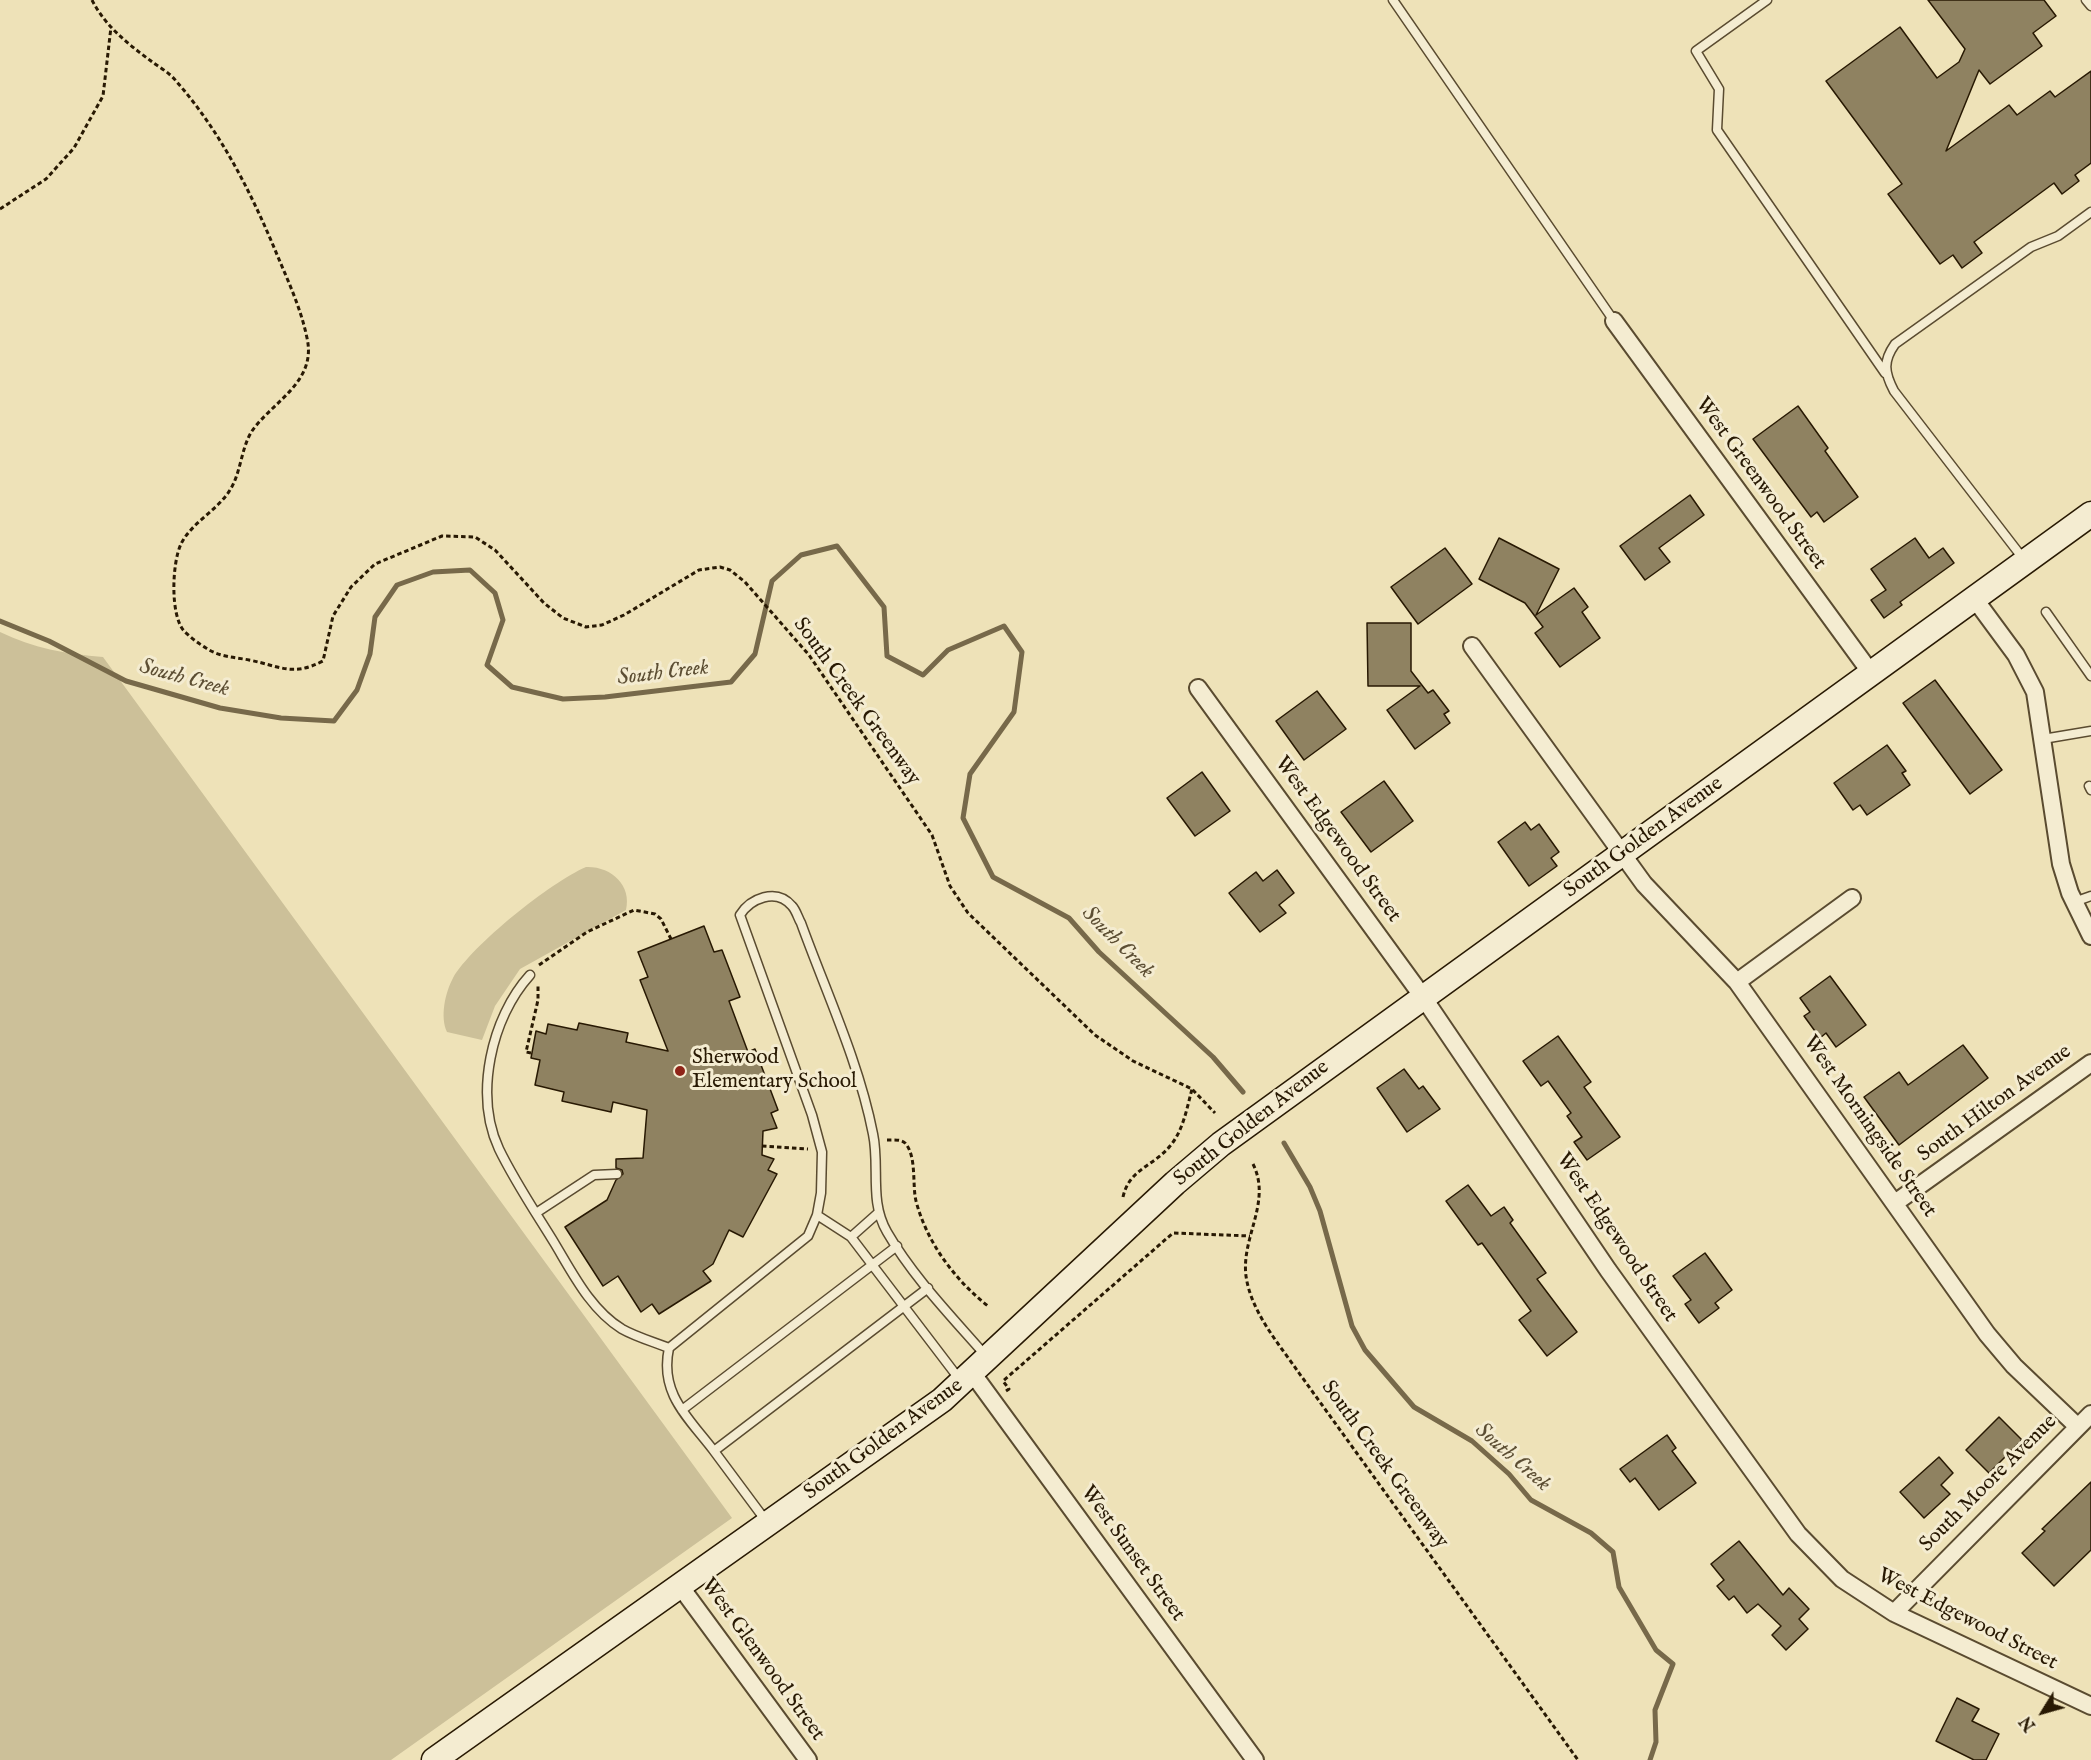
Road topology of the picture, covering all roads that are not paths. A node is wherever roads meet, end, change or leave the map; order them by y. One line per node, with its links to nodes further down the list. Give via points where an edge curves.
1 (1393, 0): 6 (lane)
2 (1767, 0): 7 (lane, via 1696,51 1719,89 1717,130)
3 (2086, 0): 4 (lane)
4 (2091, 6)
5 (2091, 212): 7 (lane, via 2058,236 2031,247 1895,344 1886,356)
6 (1614, 321): 13 (street, West Greenwood Street)
7 (1885, 373): 9 (lane, via 1894,391)
8 (2091, 514): 9 (street, South Golden Avenue)
9 (2026, 561): 10 (street, South Golden Avenue)
10 (1974, 598): 13 (street, South Golden Avenue); 17 (street, via 2029,678)
11 (2046, 612): 14 (lane)
12 (1472, 646): 18 (street, West Morningside Street)
13 (1871, 673): 18 (street, South Golden Avenue)
14 (2091, 676)
15 (1198, 688): 25 (street, West Edgewood Street)
16 (2091, 731): 17 (lane)
17 (2043, 739): 21 (street, via 2054,831)
18 (1622, 854): 24 (street, West Morningside Street, via 1666,910); 25 (street, South Golden Avenue)
19 (2091, 896): 21 (lane)
20 (1852, 898): 24 (street)
21 (2074, 902): 22 (street)
22 (2091, 936)
23 (530, 975): 29 (lane, via 514,992 495,1038 486,1092 498,1148)
24 (1737, 982): 28 (street, West Morningside Street)
25 (1423, 997): 38 (street, South Golden Avenue, via 1214,1150); 45 (street, West Edgewood Street, via 1608,1270 1774,1504 1827,1566)
26 (2091, 1063): 28 (street, South Hilton Avenue)
27 (617, 1174): 29 (lane, via 594,1175)
28 (1895, 1203): 41 (street, West Morningside Street, via 1999,1350)
29 (536, 1213): 37 (lane, via 597,1308 622,1329)
30 (878, 1213): 31 (lane, via 873,1135 863,1093 801,923 791,905 769,896 756,899 740,915 821,1149 824,1171); 32 (lane); 33 (lane)
31 (817, 1215): 32 (lane); 37 (lane, via 808,1236)
32 (851, 1237): 34 (lane)
33 (897, 1246): 34 (lane); 35 (lane)
34 (873, 1263): 36 (lane); 39 (lane)
35 (928, 1288): 36 (lane); 38 (lane)
36 (905, 1306): 38 (lane); 42 (lane)
37 (669, 1348): 39 (lane, via 665,1365 668,1385)
38 (974, 1372): 43 (street, South Golden Avenue, via 917,1419); 49 (street, West Sunset Street)
39 (682, 1410): 42 (lane)
40 (2091, 1414): 41 (street, South Moore Avenue)
41 (2078, 1427): 45 (street, South Moore Avenue)
42 (714, 1451): 43 (lane)
43 (768, 1524): 44 (street, South Golden Avenue)
44 (680, 1586): 47 (street, South Golden Avenue); 48 (street, West Glenwood Street)
45 (1894, 1612): 46 (street, West Edgewood Street)
46 (2091, 1706)
47 (434, 1760)
48 (808, 1760)
49 (1255, 1760)

